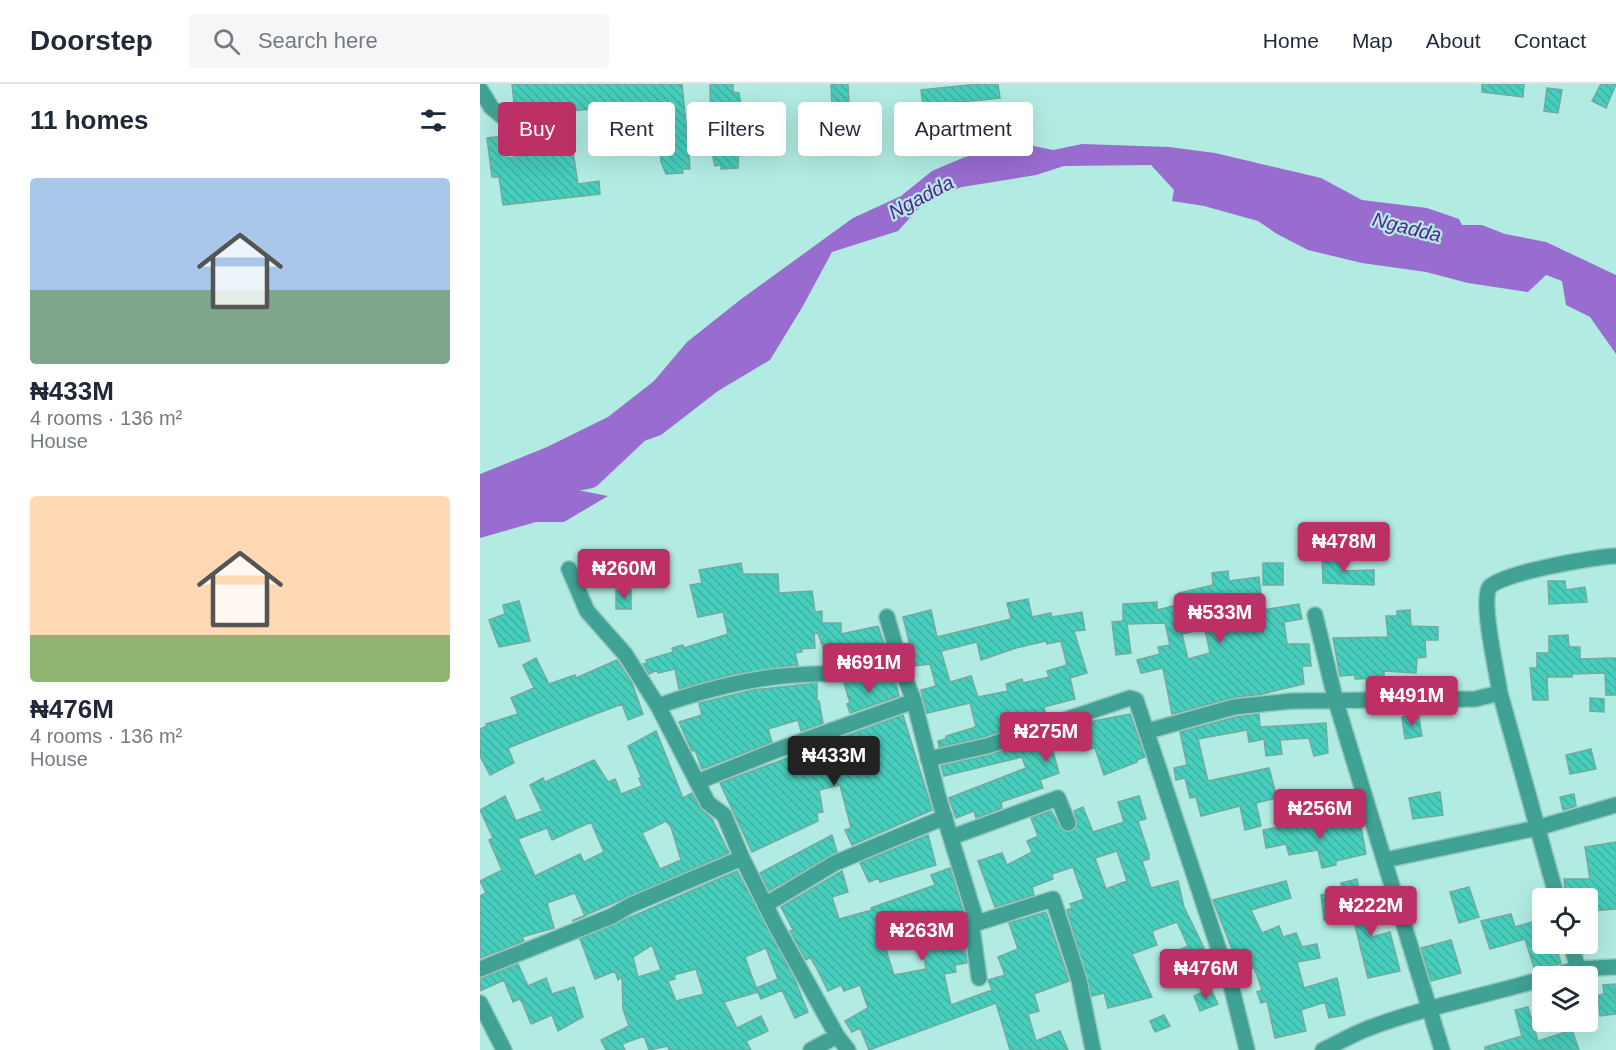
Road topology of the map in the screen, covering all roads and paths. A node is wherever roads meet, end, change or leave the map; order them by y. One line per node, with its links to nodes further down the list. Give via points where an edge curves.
1 (480, 89): 2 (street)
2 (498, 113)
3 (1616, 556): 8 (street, via 1550,567 1497,581 1489,588 1491,643)
4 (569, 569): 11 (street, via 587,611 625,654)
5 (1315, 615): 10 (street)
6 (888, 617): 7 (street)
7 (903, 672): 9 (street); 11 (street, via 784,676)
8 (1500, 693): 10 (street, via 1475,699); 18 (street)
9 (914, 701): 13 (street); 14 (street)
10 (1336, 702): 12 (street, via 1292,701 1234,707); 21 (street)
11 (658, 705): 14 (street)
12 (1148, 731): 13 (street, via 1136,700 1130,698 987,746); 38 (street, via 1232,989)
13 (928, 759): 16 (street)
14 (697, 783): 20 (street, via 708,804 724,815)
15 (1616, 805): 18 (street)
16 (945, 817): 19 (street); 23 (street, via 835,863)
17 (1068, 823): 19 (street, via 1058,798)
18 (1537, 828): 21 (street); 22 (street)
19 (952, 837): 24 (street)
20 (742, 858): 23 (street); 27 (street)
21 (1385, 860): 31 (street)
22 (1554, 888)
23 (765, 905): 33 (street)
24 (977, 923): 28 (street, via 972,927); 37 (street, via 1053,898 1079,980)
25 (1616, 967): 26 (street)
26 (1598, 968)
27 (480, 969)
28 (979, 978)
29 (1532, 982): 31 (street)
30 (480, 1003): 32 (street)
31 (1430, 1008): 39 (street, via 1366,1029); 40 (street)
32 (486, 1029): 34 (street)
33 (837, 1036): 35 (street); 36 (street)
34 (504, 1050)
35 (811, 1050)
36 (848, 1050)
37 (1093, 1050)
38 (1247, 1050)
39 (1323, 1050)
40 (1442, 1050)

